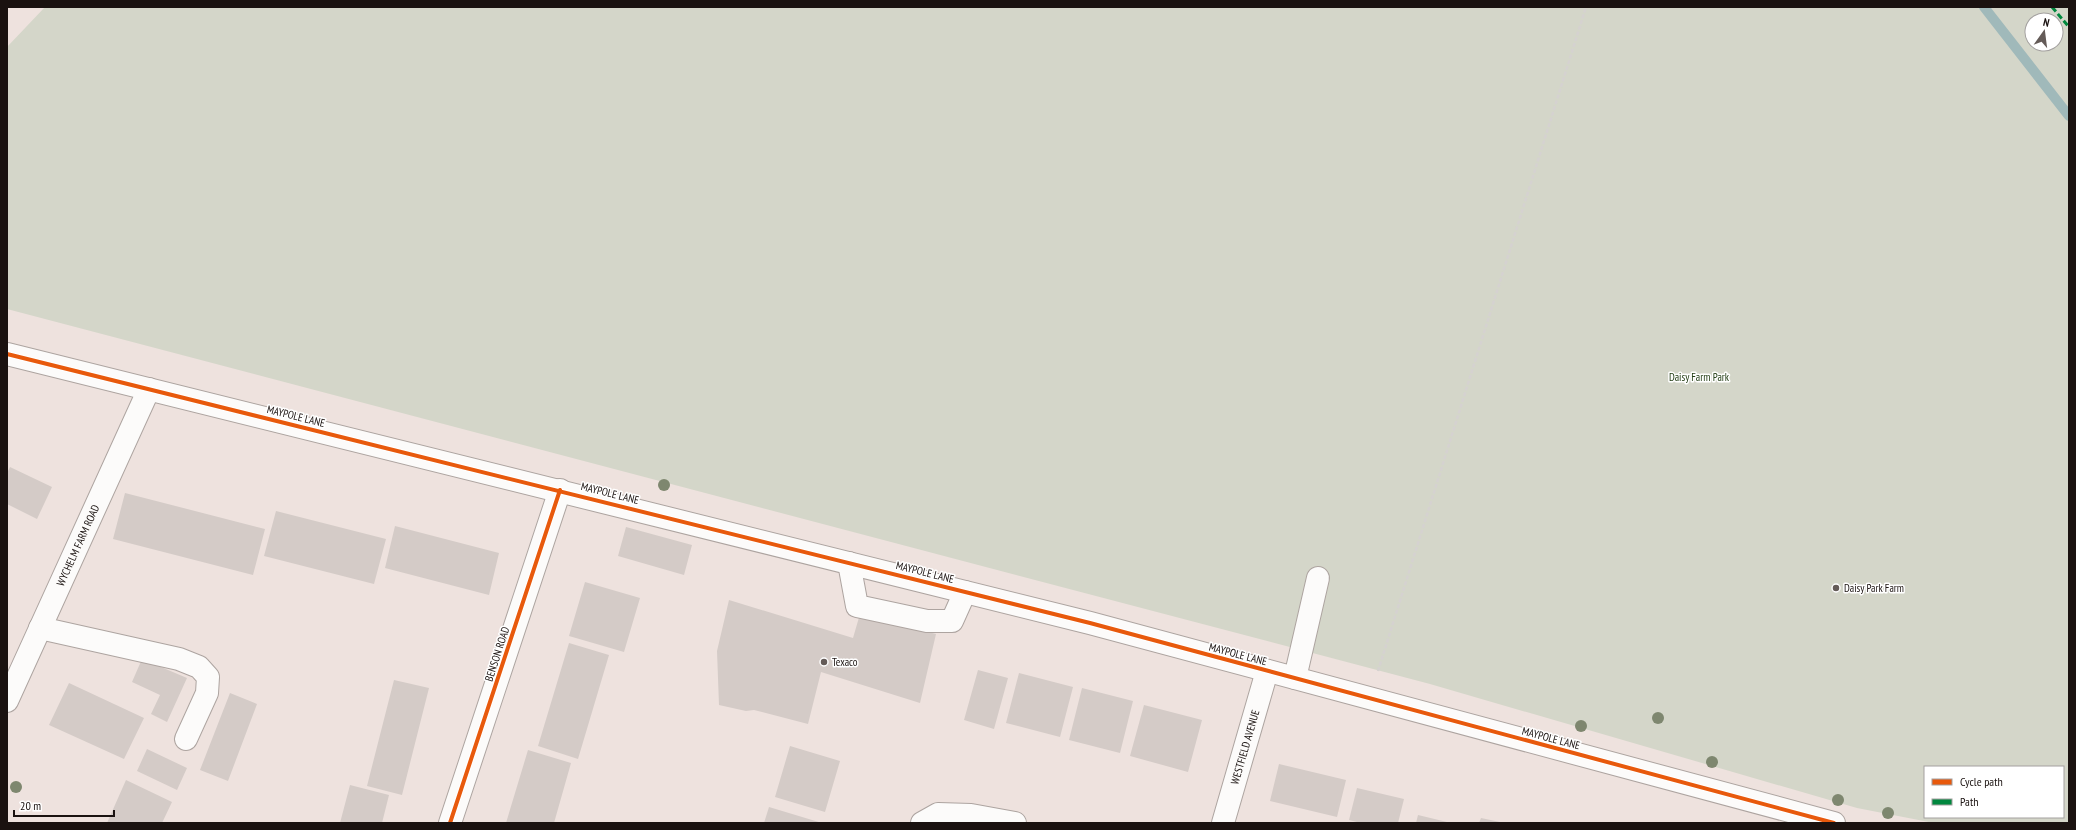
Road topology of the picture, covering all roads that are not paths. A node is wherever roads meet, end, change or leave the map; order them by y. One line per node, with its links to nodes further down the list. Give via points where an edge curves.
1 (7, 354): 2 (street, MAYPOLE LANE)
2 (148, 389): 3 (street, MAYPOLE LANE); 7 (street, WYCHELM FARM ROAD)
3 (560, 490): 4 (street, MAYPOLE LANE); 12 (street, BENSON ROAD)
4 (849, 563): 6 (street, MAYPOLE LANE); 6 (street, via 857,606 927,620 952,620)
5 (1318, 578): 9 (street)
6 (965, 592): 8 (street, MAYPOLE LANE)
7 (40, 628): 10 (street, WYCHELM FARM ROAD); 11 (street, via 162,654 200,667 208,677 207,693)
8 (1267, 671): 9 (street, MAYPOLE LANE); 15 (street, WESTFIELD AVENUE)
9 (1295, 678): 16 (street, MAYPOLE LANE)
10 (7, 701)
11 (186, 739)
12 (450, 823)
13 (922, 823): 14 (street, via 938,814 971,815)
14 (1015, 823)
15 (1223, 823)
16 (1834, 823)

